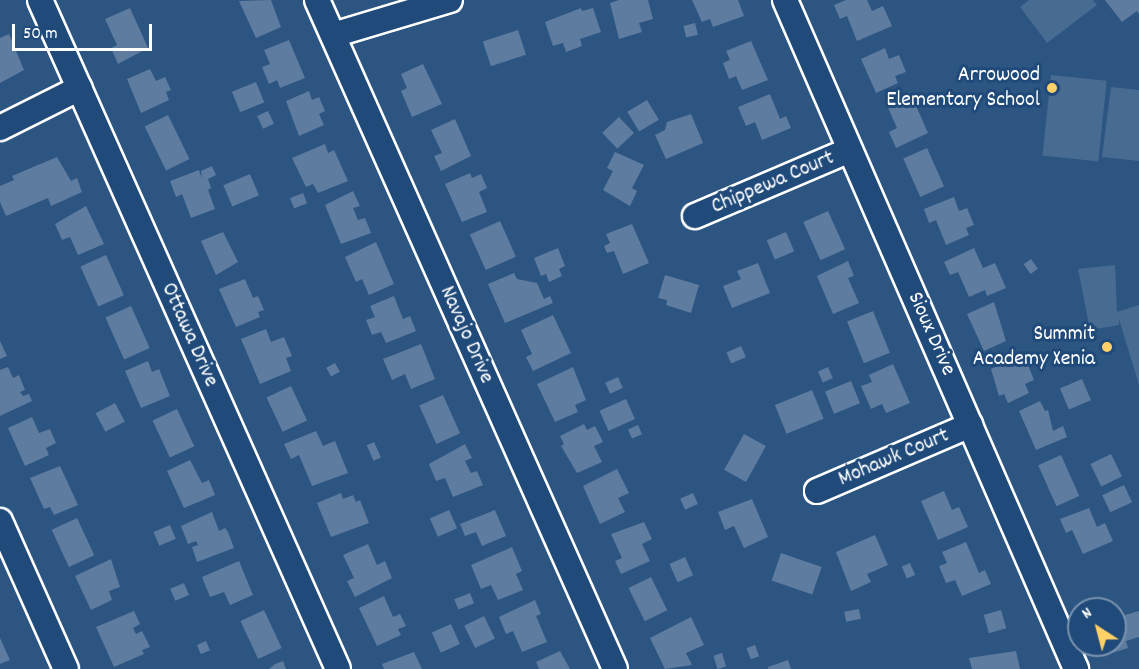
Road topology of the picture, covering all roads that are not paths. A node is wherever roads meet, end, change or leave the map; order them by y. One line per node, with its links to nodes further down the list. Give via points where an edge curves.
1 (40, 0): 6 (street, Ottawa Drive)
2 (317, 0): 5 (street, Navajo Drive)
3 (450, 0): 5 (street)
4 (785, 0): 8 (street, Sioux Drive)
5 (333, 35): 15 (street, Navajo Drive)
6 (80, 88): 7 (street); 14 (street, Ottawa Drive)
7 (0, 128)
8 (850, 150): 9 (street, Chippewa Court); 10 (street, Sioux Drive)
9 (695, 216)
10 (970, 425): 11 (street, Mohawk Court); 16 (street, Sioux Drive)
11 (818, 491)
12 (0, 521): 13 (street)
13 (66, 669)
14 (338, 669)
15 (615, 669)
16 (1077, 669)

